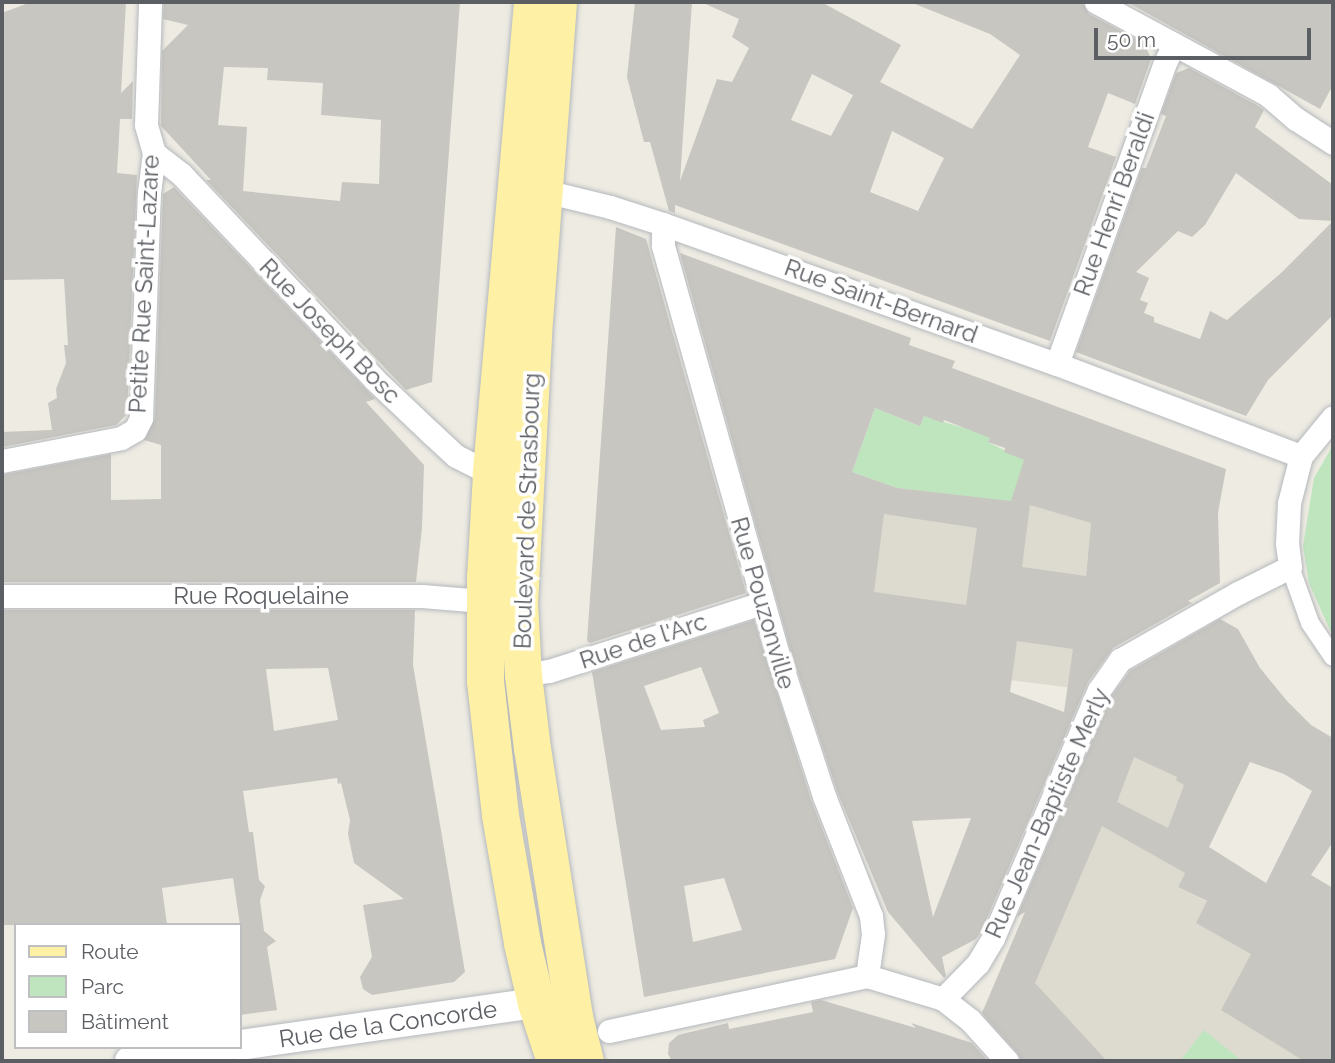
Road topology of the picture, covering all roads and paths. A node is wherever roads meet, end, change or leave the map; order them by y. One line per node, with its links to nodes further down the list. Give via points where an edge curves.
1 (150, 2): 7 (street, Petite Rue Saint-Lazare, via 146,125)
2 (532, 2): 8 (main road, Boulevard de Strasbourg)
3 (558, 2): 8 (main road, Boulevard de Strasbourg)
4 (1096, 2): 5 (street)
5 (1174, 44): 6 (street, via 1268,95); 10 (street, Rue Henri Beraldi)
6 (1333, 143)
7 (154, 153): 13 (street, Petite Rue Saint-Lazare, via 141,418 135,430 121,438); 14 (street, Rue Joseph Bosc, via 181,174 374,379 456,456)
8 (531, 188): 9 (street, Rue Saint-Bernard); 14 (main road, Boulevard de Strasbourg)
9 (663, 224): 10 (street, Rue Saint-Bernard); 18 (street, Rue Pouzonville, via 663,246)
10 (1057, 364): 12 (street, Rue Saint-Bernard)
11 (1333, 417): 12 (street)
12 (1301, 456): 15 (street, via 1289,503)
13 (2, 461)
14 (508, 477): 17 (main road, Boulevard de Strasbourg)
15 (1290, 567): 19 (street, via 1310,624); 22 (street, Rue Jean-Baptiste Merly, via 1120,660 1099,690 993,938 978,963)
16 (2, 596): 17 (street, Rue Roquelaine, via 422,596)
17 (502, 602): 20 (main road, Boulevard de Strasbourg); 23 (main road, Boulevard de Strasbourg, via 485,681 500,815)
18 (762, 603): 20 (street, Rue de l'Arc); 21 (street, Rue Pouzonville, via 820,783 871,916)
19 (1333, 657)
20 (536, 673): 25 (main road, Boulevard de Strasbourg)
21 (867, 976): 22 (street); 25 (street)
22 (943, 999): 28 (street, via 970,1020)
23 (536, 1003): 24 (street, Rue de la Concorde); 25 (main road, Boulevard de Strasbourg); 25 (street)
24 (242, 1045)
25 (582, 1046)
26 (211, 1049): 27 (street)
27 (130, 1061)
28 (1007, 1061)

